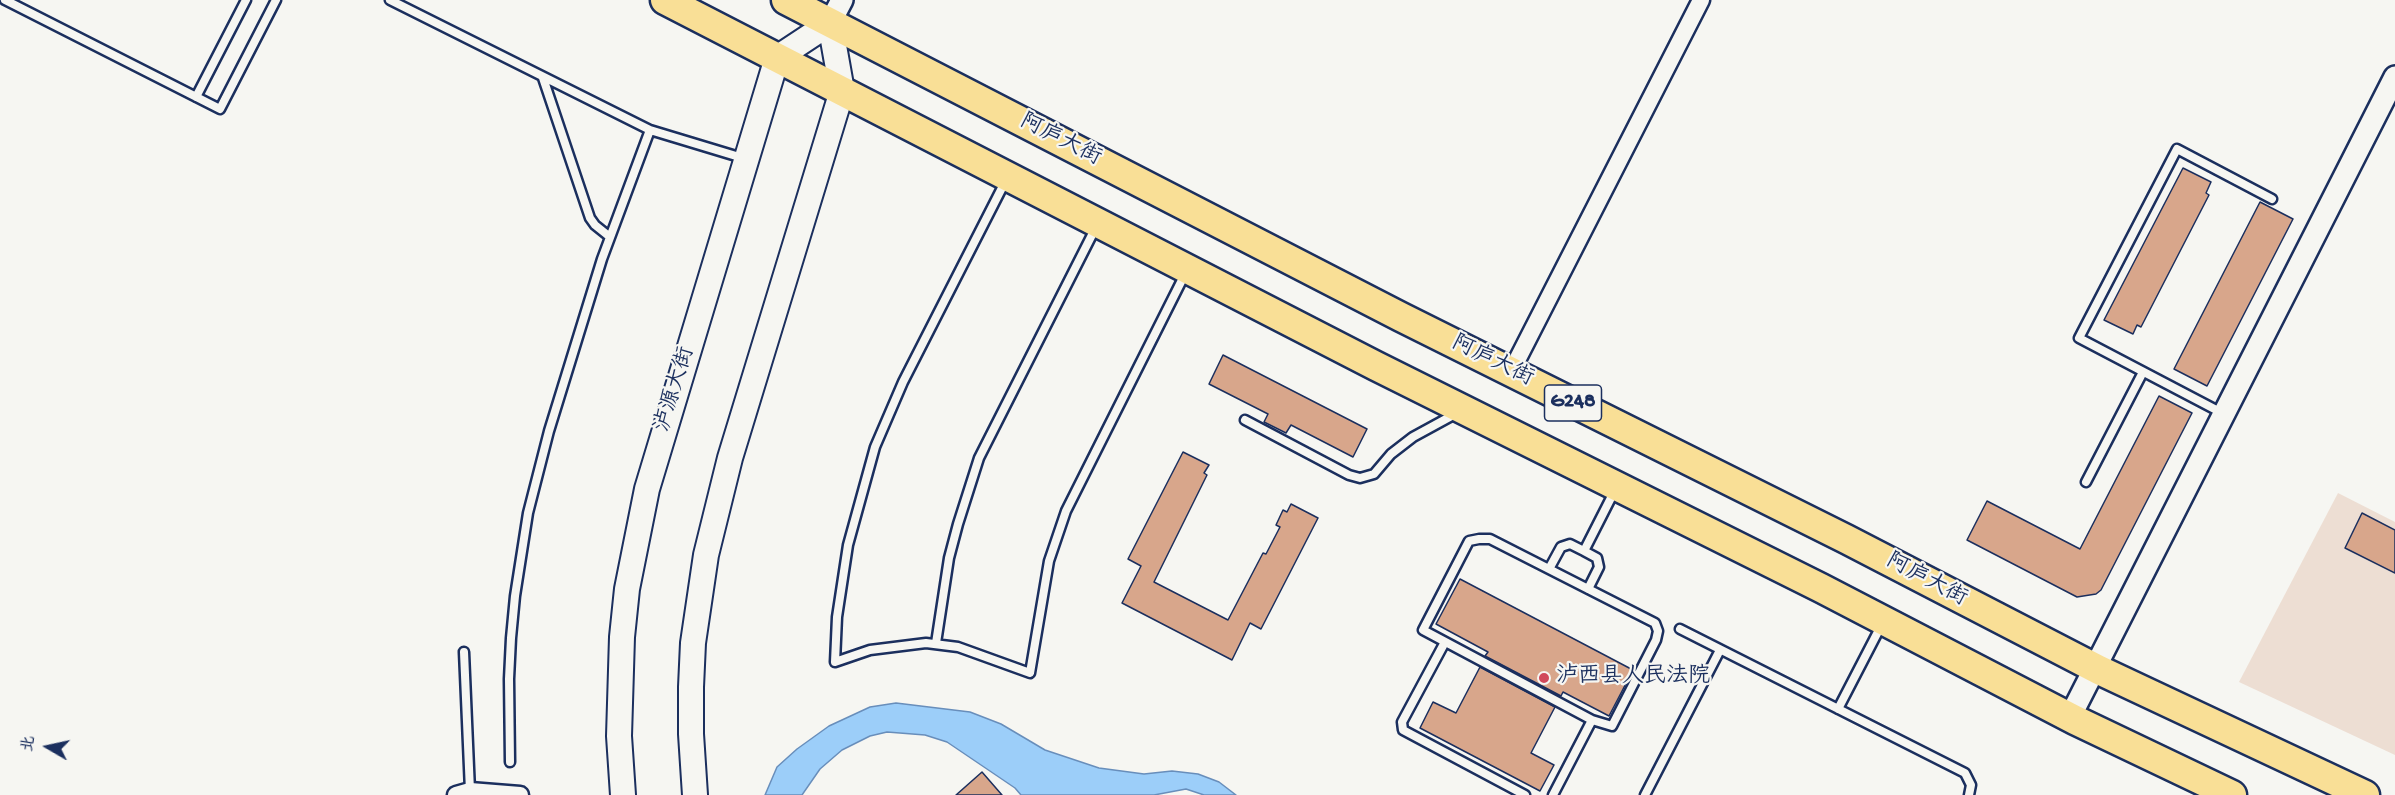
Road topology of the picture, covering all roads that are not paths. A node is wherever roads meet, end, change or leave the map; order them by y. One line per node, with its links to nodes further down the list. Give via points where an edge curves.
1 (5, 0): 13 (lane)
2 (246, 0): 13 (lane)
3 (276, 0): 13 (lane, via 220,109)
4 (390, 0): 11 (lane)
5 (665, 0): 9 (highway, G248)
6 (786, 0): 8 (highway, 阿庐大街 / G248)
7 (1701, 0): 21 (street)
8 (836, 11): 9 (main road); 12 (main road); 21 (highway, 阿庐大街 / G248)
9 (777, 58): 12 (highway, G248); 15 (main road, 泸源大街)
10 (2395, 77): 24 (street)
11 (543, 78): 14 (lane); 19 (lane, via 590,219)
12 (842, 91): 16 (highway, G248); 45 (main road, via 730,458 706,555 691,676)
13 (196, 97)
14 (650, 130): 15 (lane); 19 (lane)
15 (746, 159): 44 (main road, 泸源大街, via 661,438 635,542 619,685)
16 (1008, 176): 18 (highway, G248); 34 (lane, via 903,382 875,447 848,545 835,662 888,646)
17 (2272, 199): 22 (lane, via 2177,149 2079,338)
18 (1098, 223): 20 (highway, G248); 34 (lane, via 979,458 949,558)
19 (610, 237): 41 (lane, via 528,513 511,638)
20 (1188, 269): 23 (highway, G248); 34 (lane, via 1066,511 1049,561 1030,673 973,651)
21 (1511, 372): 37 (highway, 阿庐大街 / G248)
22 (2143, 372): 24 (lane); 26 (lane)
23 (1463, 409): 25 (lane, via 1413,437 1374,474 1360,478); 27 (highway, G248)
24 (2224, 414): 37 (street)
25 (1245, 420)
26 (2086, 482)
27 (1617, 486): 28 (lane); 31 (highway, G248)
28 (1584, 551): 29 (lane, via 1570,544 1560,547); 30 (lane, via 1597,558 1599,567)
29 (1550, 569): 30 (lane); 33 (lane, via 1490,539 1469,541 1423,630)
30 (1588, 589): 40 (lane, via 1654,623 1658,631 1612,726)
31 (1884, 621): 38 (lane); 39 (highway, G248)
32 (1680, 629): 35 (lane)
33 (1445, 642): 40 (lane); 46 (lane, via 1402,722 1403,730)
34 (936, 644)
35 (1720, 650): 38 (lane); 48 (lane)
36 (464, 652): 42 (lane)
37 (2095, 668): 39 (street); 51 (highway, 阿庐大街 / G248)
38 (1838, 709): 49 (lane, via 1965,773 1971,785)
39 (2070, 717): 50 (highway, G248)
40 (1592, 720): 47 (lane)
41 (510, 762)
42 (463, 793): 43 (street)
43 (520, 795)
44 (623, 795)
45 (695, 795)
46 (1525, 795)
47 (1553, 795)
48 (1645, 795)
49 (1970, 795)
50 (2232, 795)
51 (2366, 795)

